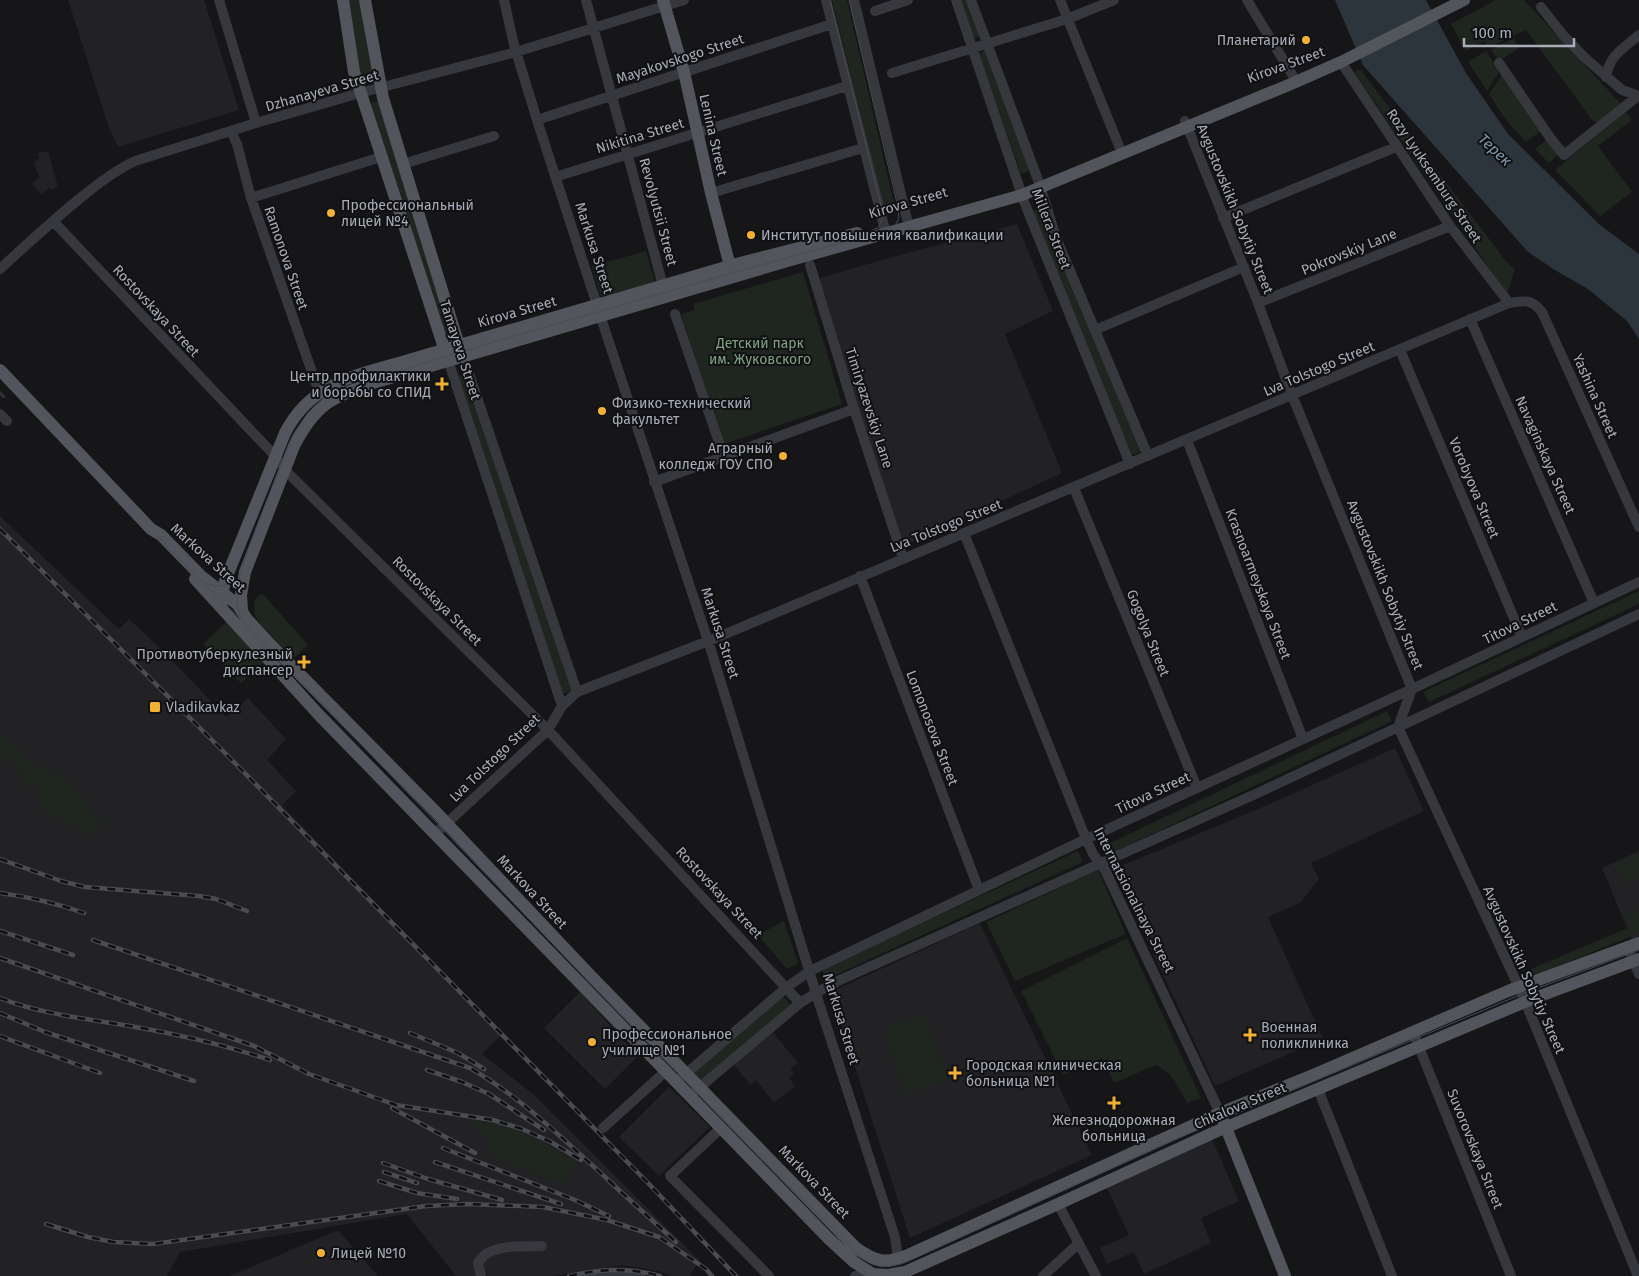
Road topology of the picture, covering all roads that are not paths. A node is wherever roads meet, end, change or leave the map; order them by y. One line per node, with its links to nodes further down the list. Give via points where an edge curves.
1 (219, 0): 38 (street)
2 (342, 0): 34 (main road, Tamayeva Street)
3 (365, 0): 33 (main road, Tamayeva Street)
4 (504, 0): 25 (street, Markusa Street)
5 (586, 0): 21 (street, Revolyutsii Street)
6 (684, 0): 16 (street, Dzhanayeva Street)
7 (826, 0): 20 (street)
8 (854, 0): 55 (street)
9 (908, 0): 18 (street)
10 (956, 0): 24 (street, Millera Street)
11 (971, 0): 23 (street, Millera Street)
12 (1060, 0): 19 (street)
13 (1114, 0): 19 (street)
14 (1247, 0): 30 (street)
15 (1462, 1): 26 (main road)
16 (664, 3): 21 (street, Dzhanayeva Street); 28 (main road, Lenina Street)
17 (1541, 7): 31 (street, via 1563,35)
18 (875, 11)
19 (1067, 18): 23 (street); 43 (street)
20 (832, 24): 28 (street, Mayakovskogo Street); 32 (street)
21 (592, 29): 25 (street, Dzhanayeva Street); 35 (street, Revolyutsii Street)
22 (1639, 35): 31 (street, via 1613,56)
23 (987, 45): 24 (street); 50 (street, Millera Street)
24 (973, 49): 29 (street); 51 (street, Millera Street)
25 (516, 52): 33 (street, Dzhanayeva Street); 37 (street, Markusa Street)
26 (1343, 60): 30 (main road, Kirova Street); 39 (main road, Kirova Street); 44 (street, Rozy Lyuksemburg Street)
27 (1499, 64): 36 (street, via 1564,155)
28 (684, 72): 35 (street, Mayakovskogo Street); 41 (main road, Lenina Street)
29 (892, 73)
30 (1293, 76): 39 (main road, Kirova Street)
31 (1606, 76): 36 (street, via 1622,90)
32 (847, 86): 41 (street, Nikitina Street); 45 (street)
33 (381, 88): 34 (street, Dzhanayeva Street); 48 (main road, Tamayeva Street)
34 (360, 93): 38 (street, Dzhanayeva Street); 47 (main road, Tamayeva Street)
35 (611, 96): 37 (street, Mayakovskogo Street); 46 (street, Revolyutsii Street)
36 (1639, 96)
37 (537, 120): 49 (street, Markusa Street)
38 (256, 123): 40 (street, Dzhanayeva Street)
39 (1186, 124): 43 (main road, Kirova Street); 50 (main road, Kirova Street); 54 (street, Avgustovskikh Sobytiy Street)
40 (231, 131): 53 (street, Ramonova Street); 56 (street, Dzhanayeva Street, via 123,167)
41 (697, 133): 46 (street, Nikitina Street); 52 (main road, Lenina Street)
42 (494, 136): 48 (street)
43 (1119, 146): 50 (main road, Kirova Street)
44 (1396, 147): 54 (street); 58 (street, Rozy Lyuksemburg Street)
45 (863, 148): 52 (street); 57 (street)
46 (628, 154): 49 (street, Nikitina Street); 63 (street, Revolyutsii Street)
47 (381, 157): 53 (street); 72 (main road, Tamayeva Street)
48 (403, 164): 70 (main road, Tamayeva Street)
49 (555, 177): 66 (street, Markusa Street)
50 (1039, 184): 51 (main road, Kirova Street); 69 (street, Millera Street, via 1057,240)
51 (1021, 191): 55 (main road, Kirova Street); 62 (main road, Kirova Street); 81 (street, Millera Street)
52 (711, 192): 62 (main road, Lenina Street)
53 (251, 198): 74 (street, Ramonova Street)
54 (1223, 218): 60 (street, Avgustovskikh Sobytiy Street)
55 (907, 219): 57 (main road, Kirova Street)
56 (53, 221): 61 (street, Dzhanayeva Street); 78 (street, Rostovskaya Street)
57 (884, 226): 62 (main road, Kirova Street)
58 (1450, 226): 64 (street, Pokrovskiy Lane); 65 (street, Rozy Lyuksemburg Street)
59 (810, 265): 76 (street, Timiryazevskiy Lane)
60 (1244, 267): 64 (street, Avgustovskikh Sobytiy Street); 69 (street)
61 (0, 269)
62 (731, 272): 63 (main road, Kirova Street); 66 (main road, Kirova Street)
63 (663, 286): 66 (main road, Kirova Street)
64 (1258, 303): 75 (street, Avgustovskikh Sobytiy Street)
65 (1509, 303): 68 (street, Lva Tolstogo Street); 85 (street, Yashina Street, via 1528,301 1542,312)
66 (598, 310): 70 (main road, Kirova Street); 83 (street, Markusa Street)
67 (675, 314): 80 (street)
68 (1470, 319): 71 (street, Lva Tolstogo Street); 94 (street, Navaginskaya Street)
69 (1095, 330): 79 (street, Millera Street)
70 (461, 350): 72 (main road, Kirova Street); 101 (street, Tamayeva Street)
71 (1400, 350): 75 (street, Lva Tolstogo Street); 98 (street, Vorobyova Street)
72 (446, 355): 74 (main road, Kirova Street, via 360,374); 82 (main road, Kirova Street, via 337,396 324,404 302,430); 102 (street, Tamayeva Street)
73 (0, 370): 86 (main road, Markova Street)
74 (319, 392): 78 (main road, Kirova Street, via 292,420)
75 (1292, 395): 77 (street, Lva Tolstogo Street); 100 (street, Avgustovskikh Sobytiy Street)
76 (854, 409): 80 (street); 88 (street, Timiryazevskiy Lane)
77 (1187, 440): 79 (street, Lva Tolstogo Street); 105 (street, Krasnoarmeyskaya Street)
78 (275, 456): 82 (street, Rostovskaya Street); 89 (main road, Kirova Street)
79 (1148, 456): 81 (street, Lva Tolstogo Street)
80 (724, 457): 83 (street)
81 (1130, 464): 84 (street, Lva Tolstogo Street)
82 (285, 469): 96 (main road, Kirova Street, via 245,572); 104 (street, Rostovskaya Street)
83 (654, 482): 99 (street, Markusa Street)
84 (1074, 488): 87 (street, Lva Tolstogo Street); 106 (street, Gogolya Street)
85 (1639, 527)
86 (151, 529): 90 (main road, Markova Street); 95 (main road, Markova Street)
87 (964, 533): 88 (street, Lva Tolstogo Street); 109 (street, Internatsionalnaya Street)
88 (903, 558): 91 (street, Lva Tolstogo Street)
89 (230, 569): 90 (main road, via 213,580); 93 (main road, Kirova Street)
90 (201, 576): 93 (main road, Markova Street)
91 (860, 576): 99 (street, Lva Tolstogo Street); 111 (street, Lomonosova Street)
92 (1639, 582): 94 (street, Titova Street)
93 (222, 592): 95 (main road, Kirova Street); 96 (main road, Markova Street)
94 (1594, 603): 98 (street, Titova Street)
95 (222, 608): 108 (main road, Markova Street, via 326,723)
96 (242, 610): 107 (main road, Markova Street, via 271,645)
97 (1639, 614): 103 (street)
98 (1522, 637): 100 (street, Titova Street)
99 (708, 641): 101 (street, Lva Tolstogo Street); 114 (street, Markusa Street)
100 (1412, 689): 103 (street, Avgustovskikh Sobytiy Street); 105 (street, Titova Street)
101 (577, 692): 102 (street, Lva Tolstogo Street)
102 (562, 706): 104 (street, Lva Tolstogo Street)
103 (1398, 727): 110 (street); 117 (street, Avgustovskikh Sobytiy Street)
104 (548, 730): 107 (street, Lva Tolstogo Street); 116 (street, Rostovskaya Street)
105 (1304, 738): 106 (street, Titova Street)
106 (1197, 788): 109 (street, Titova Street)
107 (447, 823): 108 (street, Lva Tolstogo Street); 124 (main road, Markova Street, via 592,977)
108 (436, 834): 123 (main road, Markova Street)
109 (1086, 839): 110 (street, Internatsionalnaya Street); 111 (street, Titova Street)
110 (1100, 864): 118 (street); 127 (street, Internatsionalnaya Street)
111 (979, 890): 114 (street, Titova Street)
112 (1634, 945): 113 (street); 117 (main road, Chkalova Street)
113 (1636, 960): 115 (street); 119 (main road, Chkalova Street)
114 (810, 971): 116 (street, Titova Street); 118 (street, Markusa Street)
115 (1639, 974)
116 (787, 987): 120 (street, Rostovskaya Street); 124 (street, Titova Street)
117 (1519, 987): 119 (street, Avgustovskikh Sobytiy Street); 121 (main road, Chkalova Street)
118 (816, 993): 120 (street); 134 (street, Markusa Street, via 895,1237)
119 (1525, 1002): 122 (main road, Chkalova Street); 147 (street, Avgustovskikh Sobytiy Street)
120 (800, 1004): 126 (street)
121 (1413, 1032): 122 (street, Suvorovskaya Street); 127 (main road, Chkalova Street)
122 (1420, 1046): 125 (main road, Chkalova Street); 146 (street, Suvorovskaya Street)
123 (666, 1071): 124 (main road, Markova Street); 129 (street)
124 (681, 1078): 126 (main road, Markova Street)
125 (1318, 1089): 128 (main road, Chkalova Street); 145 (street)
126 (694, 1092): 130 (main road, Markova Street); 134 (main road, Markova Street, via 856,1248 872,1259)
127 (1220, 1113): 128 (main road, Internatsionalnaya Street); 134 (main road, Chkalova Street)
128 (1226, 1127): 131 (main road, Chkalova Street); 144 (main road, Internatsionalnaya Street)
129 (603, 1128)
130 (721, 1128): 135 (main road, Markova Street, via 829,1239); 140 (street, via 670,1176)
131 (1058, 1204): 132 (street); 136 (main road, Chkalova Street)
132 (1078, 1244): 142 (street); 143 (street)
133 (542, 1246): 137 (street, via 487,1252 478,1263)
134 (898, 1259): 136 (main road, Markusa Street)
135 (874, 1275): 136 (main road, Chkalova Street); 141 (street, Chkalova Street)
136 (901, 1275)
137 (481, 1276)
138 (589, 1276): 139 (street, via 612,1273)
139 (641, 1276)
140 (769, 1276)
141 (855, 1276)
142 (1043, 1276)
143 (1096, 1276)
144 (1285, 1276)
145 (1392, 1276)
146 (1511, 1276)
147 (1638, 1276)

